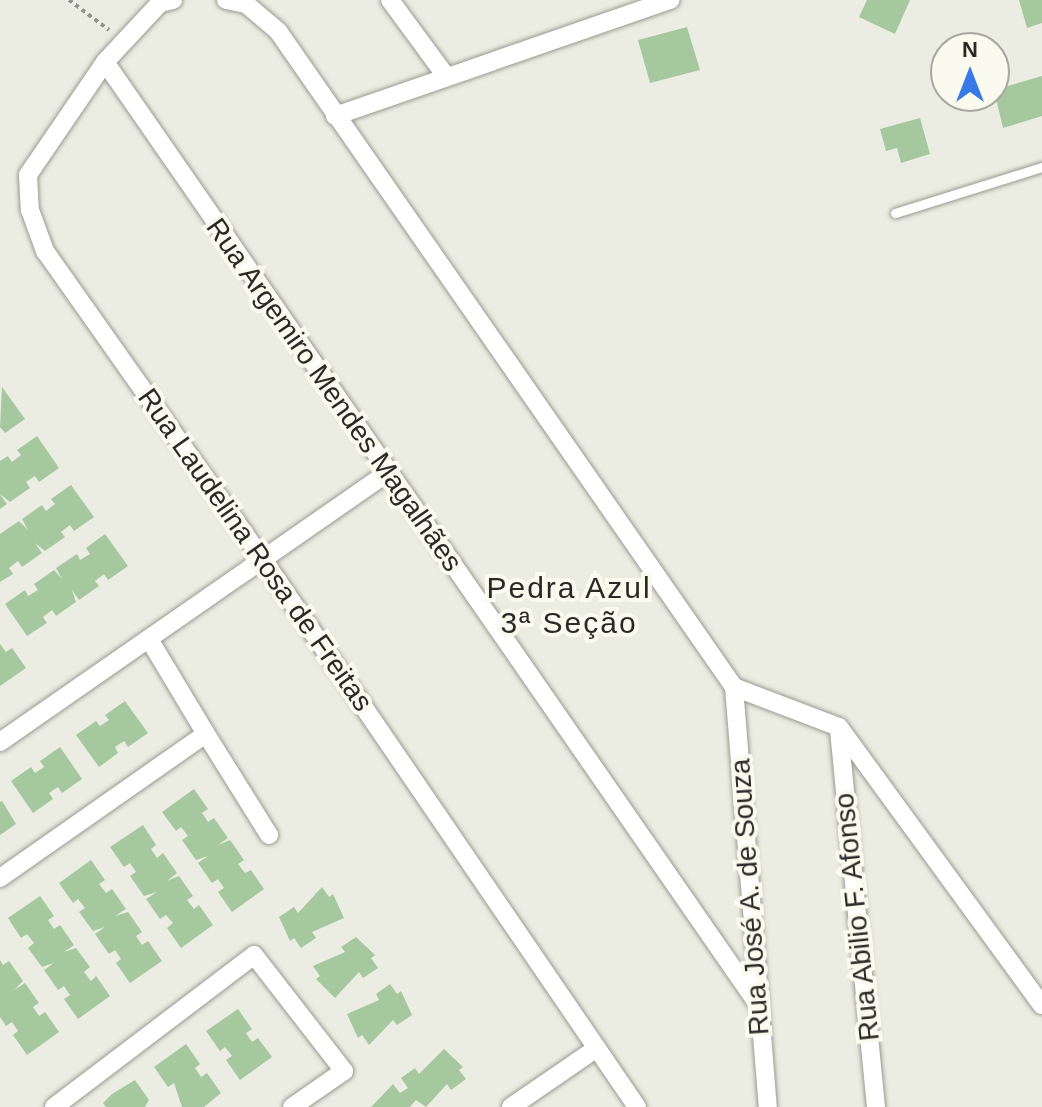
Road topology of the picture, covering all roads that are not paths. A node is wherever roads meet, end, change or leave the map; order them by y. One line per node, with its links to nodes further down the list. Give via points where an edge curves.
1 (226, 0): 7 (street, via 246,4 278,31)
2 (390, 0): 6 (street)
3 (670, 0): 6 (street)
4 (165, 1): 5 (street, Rua Laudelina Rosa de Freitas)
5 (105, 62): 10 (street, Rua Argemiro Mendes Magalhães); 11 (street, Rua Laudelina Rosa de Freitas, via 28,175 30,210 45,251)
6 (445, 75): 7 (street)
7 (335, 116): 13 (street)
8 (1042, 167): 9 (lane)
9 (895, 213)
10 (387, 473): 11 (street); 19 (street, Rua Argemiro Mendes Magalhães)
11 (264, 561): 12 (street); 21 (street, Rua Laudelina Rosa de Freitas)
12 (149, 639): 15 (street); 16 (street)
13 (734, 687): 14 (street); 19 (street, Rua José A. de Souza)
14 (839, 727): 20 (street); 27 (street, Rua Abilio F. Afonso)
15 (206, 734): 17 (street); 18 (street)
16 (0, 742)
17 (269, 835)
18 (0, 878)
19 (757, 1003): 26 (street, Rua José A. de Souza)
20 (1042, 1005)
21 (597, 1048): 24 (street); 25 (street, Rua Laudelina Rosa de Freitas)
22 (54, 1107): 23 (street, via 254,955 344,1071)
23 (292, 1107)
24 (511, 1107)
25 (637, 1107)
26 (768, 1107)
27 (876, 1107)

